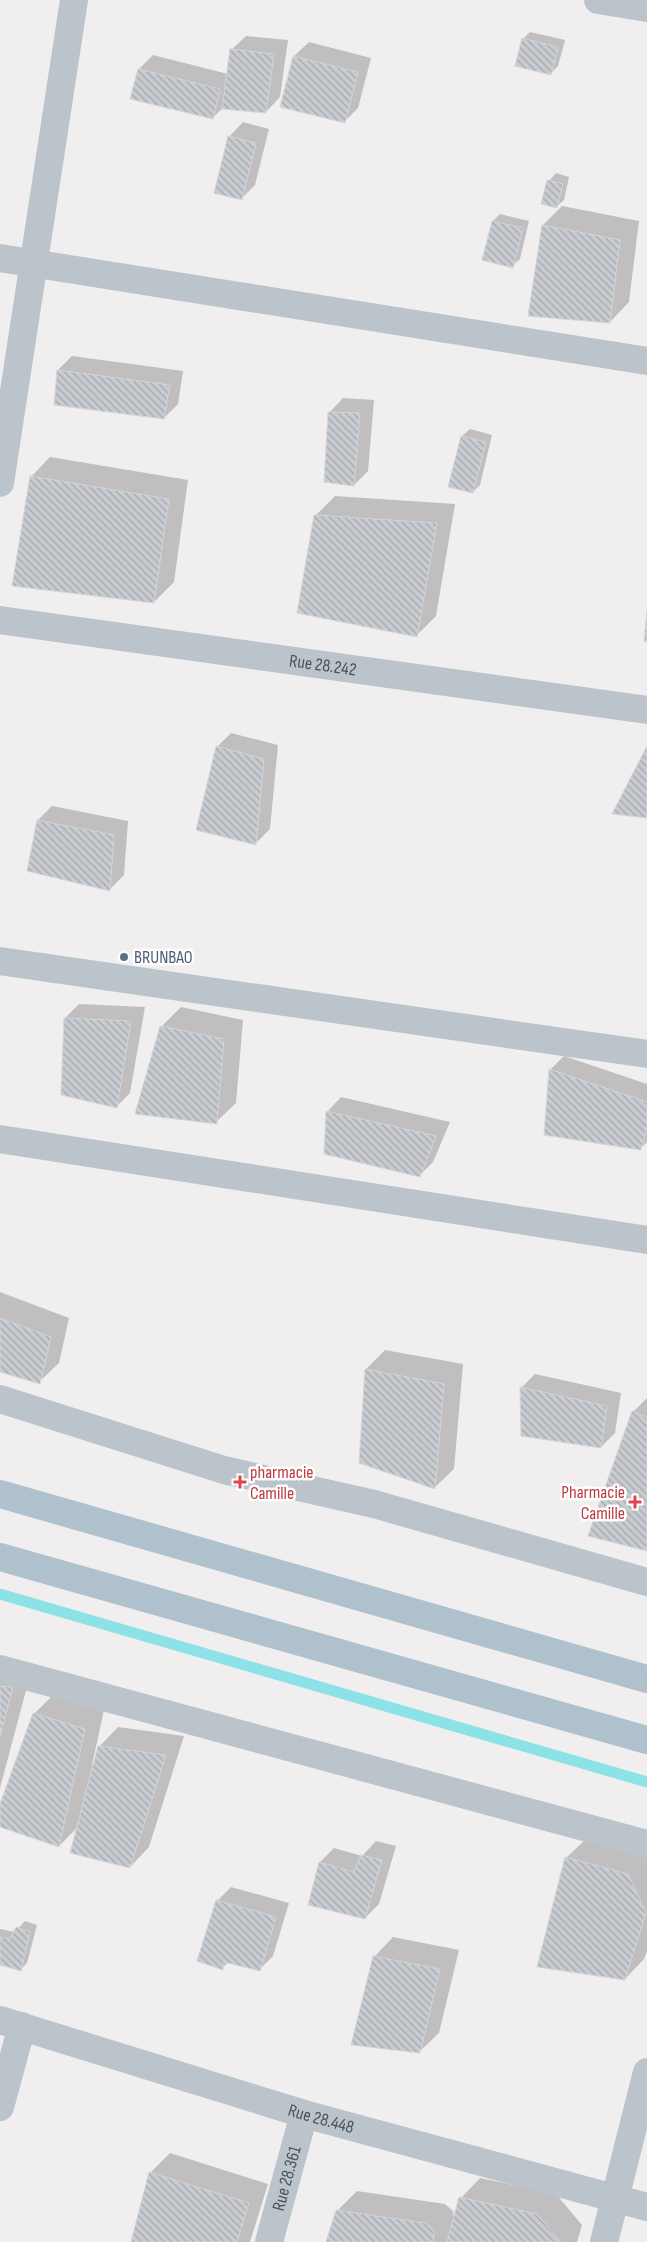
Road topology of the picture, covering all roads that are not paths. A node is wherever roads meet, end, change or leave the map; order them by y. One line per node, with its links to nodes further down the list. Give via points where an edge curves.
1 (74, 0): 5 (street)
2 (598, 0): 3 (street)
3 (647, 8)
4 (0, 258): 5 (street)
5 (34, 263): 6 (street); 7 (street)
6 (647, 361)
7 (0, 483)
8 (0, 620): 9 (street, Rue 28.242)
9 (647, 710)
10 (0, 961): 11 (street)
11 (647, 1054)
12 (0, 1139): 13 (street)
13 (647, 1240)
14 (0, 1399): 17 (street, via 224,1470 374,1504)
15 (0, 1494): 19 (main road)
16 (0, 1557): 20 (main road)
17 (647, 1582)
18 (0, 1669): 21 (street)
19 (647, 1679)
20 (647, 1740)
21 (647, 1844)
22 (11, 2023): 24 (street); 25 (street, Rue 28.448)
23 (647, 2072): 26 (street)
24 (0, 2107)
25 (304, 2114): 26 (street, Rue 28.448); 28 (street, Rue 28.361)
26 (616, 2198): 27 (street, Rue 28.448); 29 (street)
27 (647, 2207)
28 (269, 2242)
29 (604, 2242)

